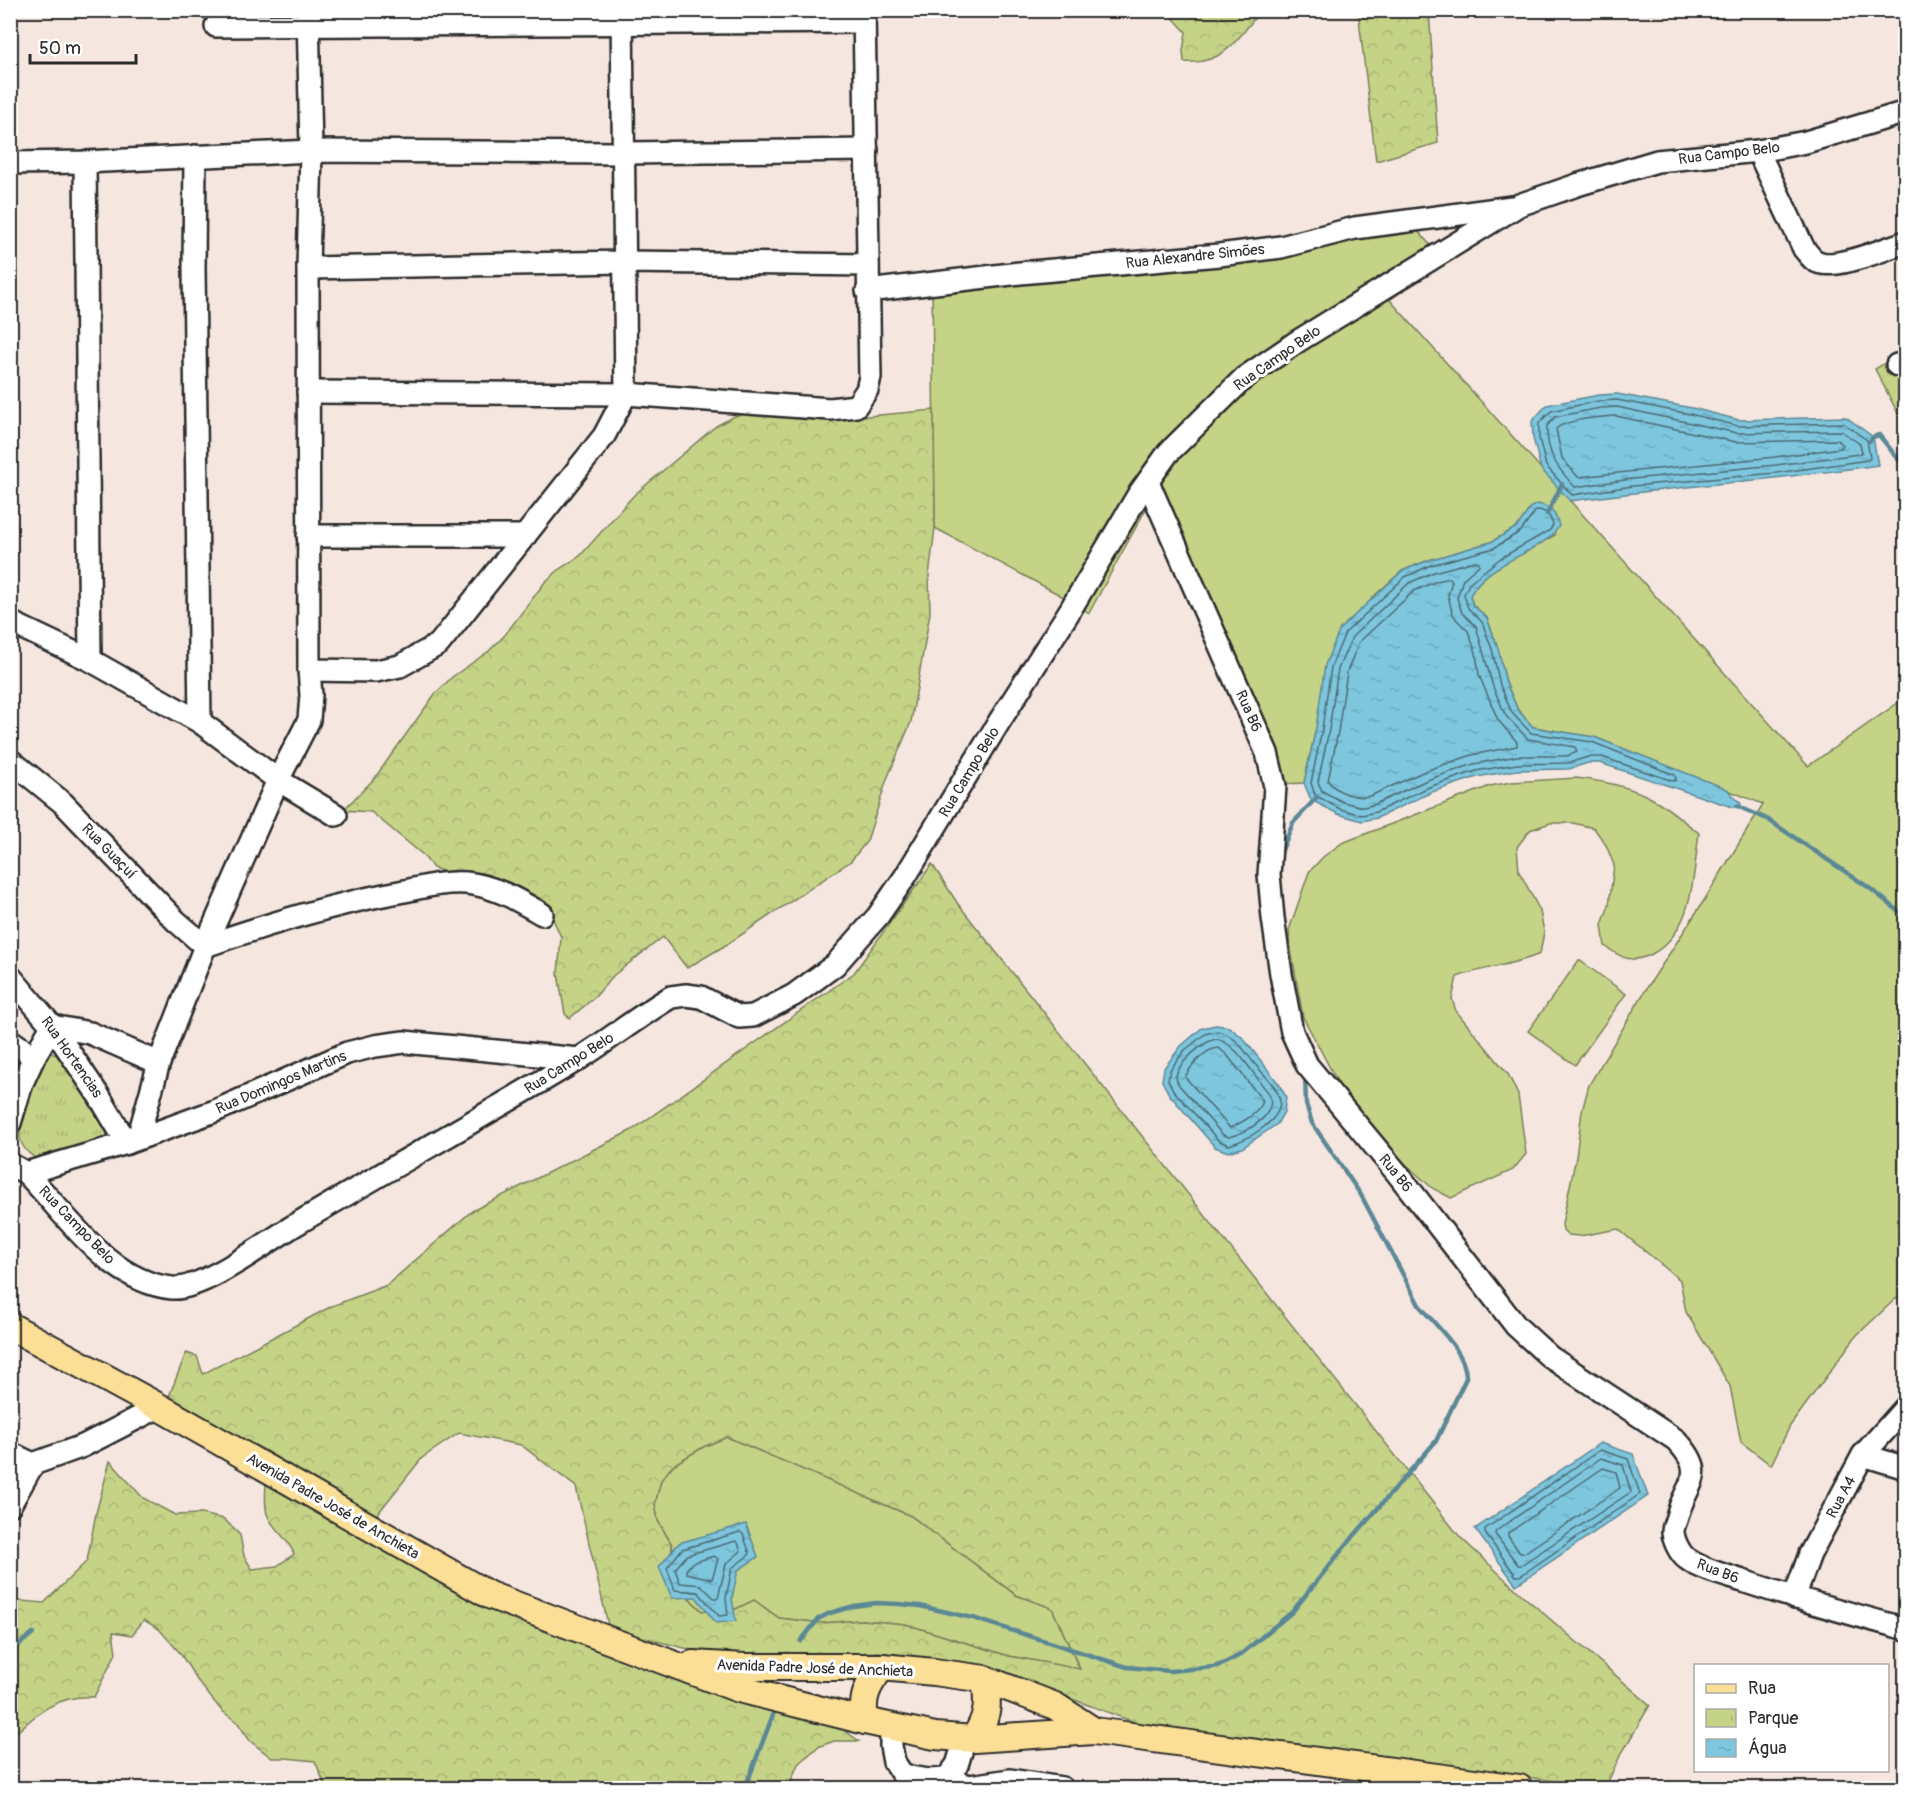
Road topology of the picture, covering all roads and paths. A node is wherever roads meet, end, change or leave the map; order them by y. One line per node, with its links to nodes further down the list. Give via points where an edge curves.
1 (864, 16): 2 (street); 6 (street)
2 (622, 17): 3 (street); 9 (street)
3 (308, 18): 4 (street); 7 (street)
4 (216, 26)
5 (1905, 112): 8 (street, Rua Campo Belo, via 1806,142)
6 (867, 150): 9 (street); 16 (street)
7 (311, 151): 9 (street); 10 (street); 17 (street)
8 (1758, 151): 13 (street, Rua Campo Belo, via 1657,161); 14 (street, via 1804,249 1815,261 1840,263)
9 (624, 153): 15 (street)
10 (195, 156): 11 (street); 27 (street)
11 (85, 162): 12 (street); 25 (street)
12 (10, 163)
13 (1519, 206): 18 (street, Rua Alexandre Simões, via 1355,228 1281,247); 21 (street, Rua Campo Belo, via 1307,335 1244,378 1168,453)
14 (1905, 242)
15 (625, 262): 16 (street); 17 (street); 20 (street)
16 (868, 265): 18 (street)
17 (308, 268): 19 (street)
18 (867, 291): 20 (street, via 870,377 856,406 830,409)
19 (308, 392): 20 (street); 22 (street)
20 (626, 394): 23 (street, via 604,436)
21 (1148, 482): 37 (street, Rua Campo Belo, via 906,877 835,965 794,995 753,1016 739,1017 701,997 671,997); 51 (street, Rua B6, via 1267,753 1275,786 1269,875 1273,918 1292,1032 1307,1065 1516,1326 1550,1357 1676,1440 1689,1454 1695,1473 1673,1531 1686,1558)
22 (308, 536): 23 (street); 26 (street)
23 (525, 536): 26 (street, via 439,644 400,666 376,671)
24 (10, 622): 25 (street)
25 (90, 660): 27 (street)
26 (309, 670): 29 (street, via 309,720)
27 (200, 722): 29 (street)
28 (10, 760): 32 (street, Rua Guaçuí, via 63,803)
29 (278, 780): 30 (street); 32 (street)
30 (336, 815)
31 (542, 914): 32 (street, via 505,892 466,883 356,900)
32 (205, 946): 38 (street)
33 (10, 976): 34 (street, Rua Hortencias)
34 (52, 1026): 36 (street); 38 (street, via 90,1033); 41 (street, Rua Hortencias)
35 (10, 1040): 36 (street)
36 (34, 1057): 39 (street)
37 (579, 1059): 41 (street, Rua Domingos Martins, via 404,1042 375,1046 346,1053 215,1111); 42 (street, Rua Campo Belo, via 192,1285 156,1285 127,1274 106,1259)
38 (159, 1063): 41 (street)
39 (16, 1081): 40 (street)
40 (10, 1123)
41 (132, 1140): 42 (street, Rua Domingos Martins)
42 (18, 1168)
43 (10, 1326): 44 (main road, Avenida Padre José de Anchieta)
44 (159, 1407): 48 (street, via 83,1446); 53 (main road, Avenida Padre José de Anchieta, via 489,1596)
45 (1905, 1407): 47 (street, Rua A4)
46 (10, 1453): 48 (street)
47 (1863, 1455): 49 (street); 51 (street, Rua A4, via 1810,1554)
48 (33, 1464): 50 (street)
49 (1905, 1468)
50 (10, 1505)
51 (1794, 1598): 52 (street, Rua B6)
52 (1905, 1629)
53 (666, 1662): 54 (main road, Avenida Padre José de Anchieta, via 745,1667); 56 (main road, Avenida Padre José de Anchieta, via 739,1689)
54 (882, 1667): 55 (main road, Avenida Padre José de Anchieta); 56 (main road, via 866,1689)
55 (985, 1679): 58 (main road, Avenida Padre José de Anchieta, via 1054,1706); 59 (main road, via 987,1713)
56 (865, 1721): 57 (main road, Avenida Padre José de Anchieta)
57 (891, 1727): 59 (main road, Avenida Padre José de Anchieta); 60 (street)
58 (1094, 1731): 59 (main road, Avenida Padre José de Anchieta); 63 (main road, Avenida Padre José de Anchieta)
59 (969, 1739): 61 (street)
60 (897, 1778): 61 (street, via 902,1774)
61 (944, 1784): 62 (street, via 970,1786 1010,1780)
62 (1062, 1788)
63 (1520, 1788)

